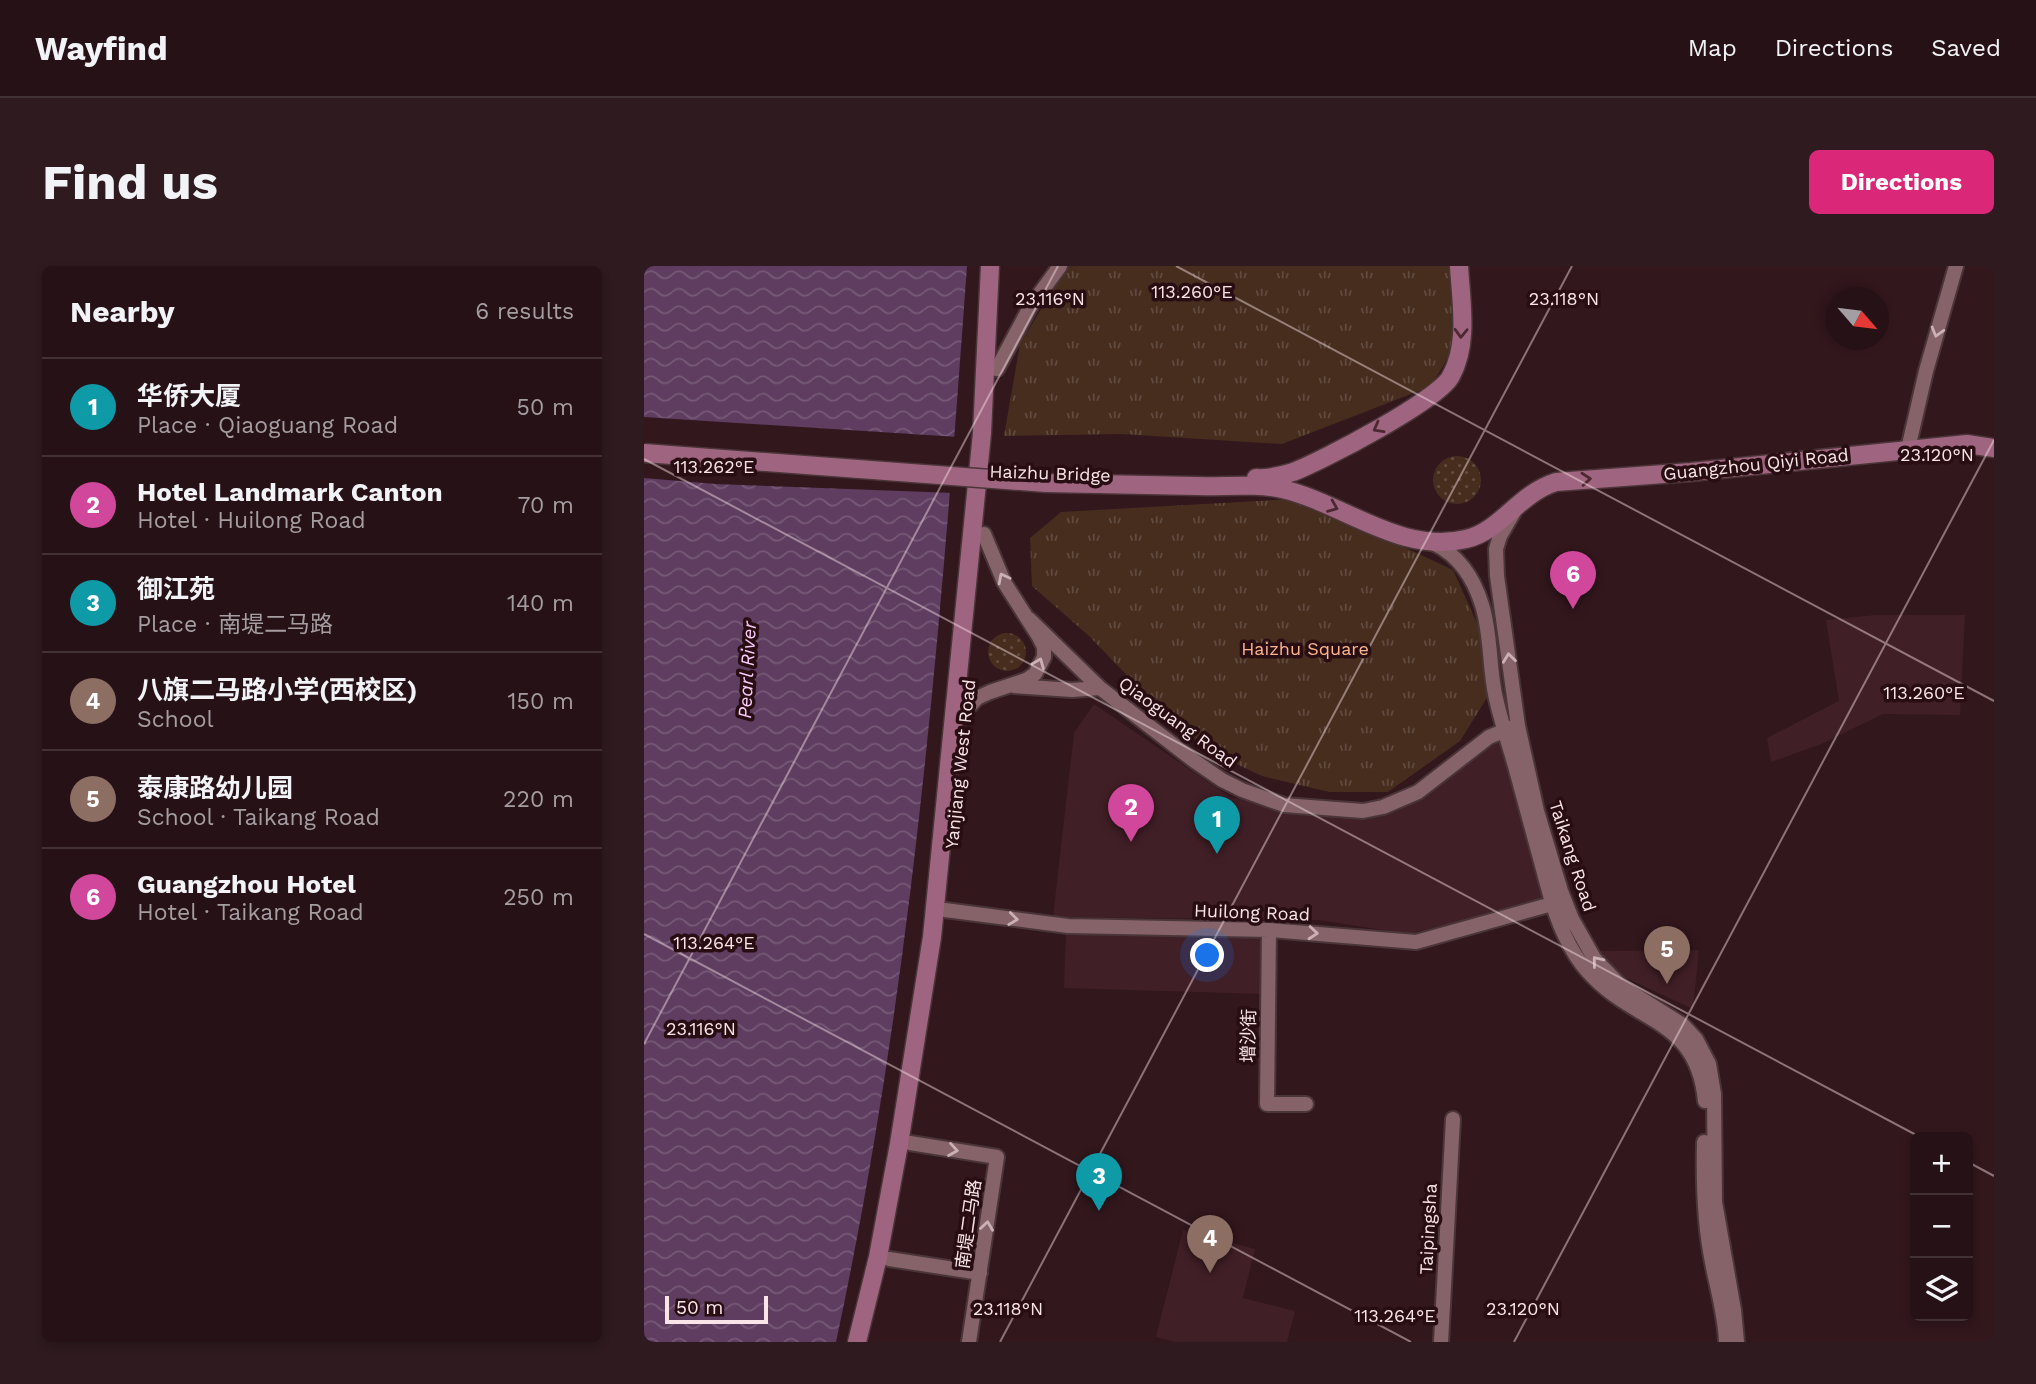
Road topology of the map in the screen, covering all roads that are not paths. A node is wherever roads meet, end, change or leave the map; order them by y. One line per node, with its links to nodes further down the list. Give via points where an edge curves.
1 (990, 266): 26 (main road, Yanjiang West Road, via 982,433 936,900)
2 (1002, 266): 6 (main road, Yanjiang West Road)
3 (1060, 266): 6 (street, via 1030,307)
4 (1459, 266): 11 (main road, Haizhu Bridge, one-way to 11, via 1461,345 1451,377 1436,393 1296,471 1267,478)
5 (1956, 266): 9 (street, one-way to 9)
6 (997, 369): 13 (main road, Yanjiang West Road)
7 (644, 444): 11 (main road, Haizhu Bridge, via 965,470)
8 (1994, 447): 9 (main road, Guangzhou Qiyi Road, via 1967,444)
9 (1908, 449): 12 (main road, Guangzhou Qiyi Road, one-way to 9, via 1539,487 1581,479)
10 (644, 453): 11 (main road, Haizhu Bridge, bridge, via 991,480)
11 (1196, 482): 14 (main road, Haizhu Bridge, one-way to 14, via 1280,489)
12 (1522, 499): 14 (main road, Guangzhou Qiyi Road, via 1487,530 1468,539); 19 (street, Taikang Road, one-way to 12, via 1496,549)
13 (984, 534): 15 (street, one-way to 13, via 1004,582); 18 (main road, Yanjiang West Road)
14 (1435, 544): 19 (street, Taikang Road, via 1458,559 1474,585 1482,607 1495,695)
15 (1028, 619): 16 (street, one-way to 15, via 1035,674 1044,657 1044,647); 17 (street)
16 (1011, 686): 17 (street, Qiaoguang Road); 18 (street, via 977,698)
17 (1100, 688): 19 (street, Qiaoguang Road, via 1222,780 1264,799 1315,809 1383,807 1418,792 1489,737)
18 (965, 711): 21 (main road, Yanjiang West Road)
19 (1511, 728): 20 (street, Taikang Road); 33 (street, Taikang Road, one-way to 19, via 1715,1202 1711,1071 1689,1031 1621,986 1584,943 1561,891)
20 (1552, 904): 22 (street, Huilong Road, one-way to 20, via 1416,942); 32 (street, Taikang Road, via 1586,970 1609,992 1674,1032 1699,1067 1705,1106 1706,1222)
21 (945, 910): 22 (street, Huilong Road, one-way to 22, via 1068,926); 25 (main road, Yanjiang West Road)
22 (1269, 930): 23 (street, 增沙街, via 1267,1104)
23 (1306, 1104)
24 (1453, 1119): 31 (street, Taipingsha)
25 (910, 1143): 26 (main road, Yanjiang West Road); 27 (street, 南堤二马路, via 997,1157)
26 (883, 1258): 27 (street); 28 (main road); 29 (main road)
27 (981, 1273): 30 (street, 南堤二马路)
28 (857, 1342)
29 (869, 1342)
30 (970, 1342)
31 (1441, 1342)
32 (1726, 1342)
33 (1737, 1342)

